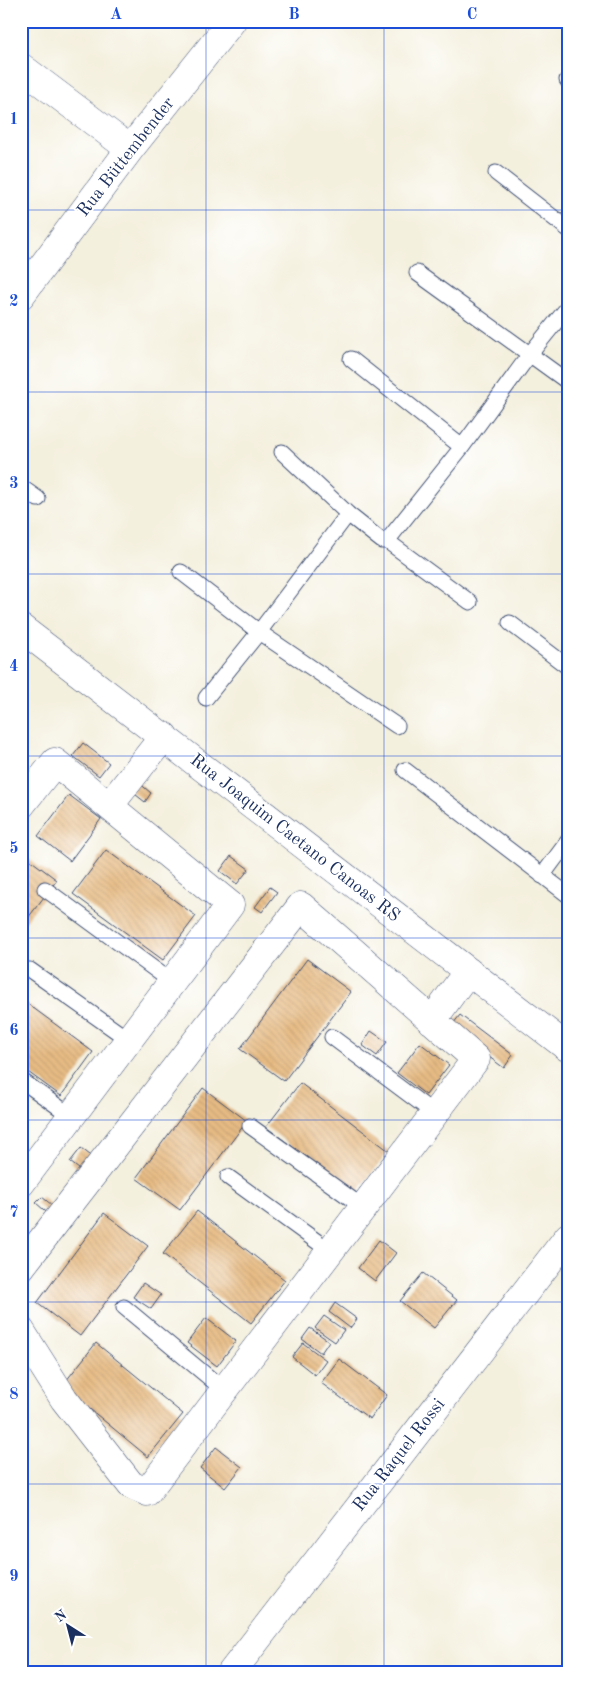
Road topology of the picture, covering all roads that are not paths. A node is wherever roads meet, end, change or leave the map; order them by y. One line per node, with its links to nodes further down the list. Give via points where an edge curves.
1 (232, 21): 3 (street, Rua Büttembender)
2 (21, 67): 3 (street)
3 (130, 148): 7 (street, Rua Büttembender)
4 (496, 173): 5 (lane)
5 (568, 229)
6 (417, 272): 9 (lane)
7 (21, 295)
8 (568, 307): 9 (lane)
9 (530, 354): 11 (lane); 12 (lane)
10 (351, 360): 12 (lane)
11 (568, 382)
12 (462, 447): 17 (lane)
13 (282, 452): 16 (lane)
14 (21, 487): 15 (lane)
15 (38, 500)
16 (348, 514): 17 (lane, via 382,541); 22 (lane)
17 (387, 541): 19 (lane)
18 (181, 572): 22 (lane)
19 (470, 602)
20 (510, 623): 23 (lane)
21 (21, 628): 26 (street, Rua Joaquim Caetano Canoas RS)
22 (260, 632): 24 (lane); 25 (lane)
23 (568, 667)
24 (206, 698)
25 (397, 726)
26 (164, 736): 29 (street); 35 (street, Rua Joaquim Caetano Canoas RS)
27 (405, 770): 31 (lane)
28 (21, 805): 29 (street, via 55,762)
29 (109, 806): 36 (street, via 230,905)
30 (568, 841): 31 (lane)
31 (542, 876): 33 (lane)
32 (45, 889): 36 (lane)
33 (568, 895)
34 (30, 970): 39 (lane)
35 (468, 971): 37 (street); 40 (street, Rua Joaquim Caetano Canoas RS)
36 (172, 982): 39 (street)
37 (432, 1021): 42 (street, via 476,1059); 50 (street, via 301,906)
38 (332, 1037): 42 (lane)
39 (129, 1040): 43 (street)
40 (568, 1048)
41 (21, 1080): 43 (lane)
42 (435, 1114): 47 (street)
43 (72, 1116): 46 (street)
44 (250, 1126): 47 (lane)
45 (228, 1177): 49 (lane)
46 (21, 1183)
47 (364, 1208): 49 (street)
48 (568, 1237): 54 (street, Rua Raquel Rossi)
49 (330, 1252): 53 (street)
50 (21, 1267)
51 (124, 1306): 53 (lane)
52 (21, 1331): 53 (street, via 64,1399 94,1438 131,1485 147,1492)
53 (224, 1390)
54 (231, 1673)

